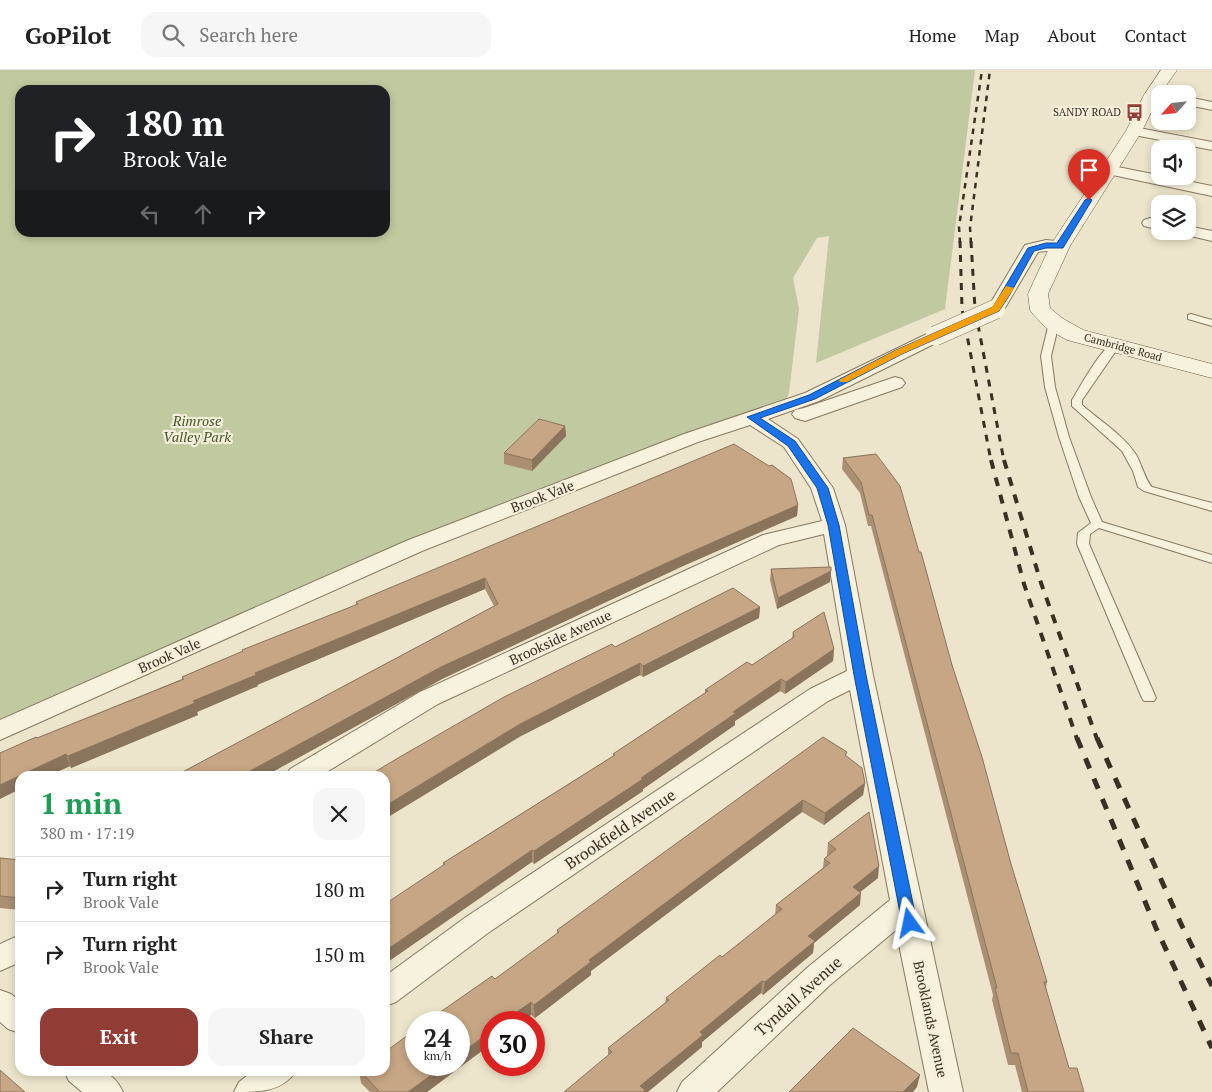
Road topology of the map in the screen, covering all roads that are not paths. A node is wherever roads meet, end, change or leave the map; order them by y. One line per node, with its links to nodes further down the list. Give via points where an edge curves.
1 (1169, 70): 2 (main road)
2 (1162, 85)
3 (1196, 103): 5 (street)
4 (1151, 104): 6 (main road)
5 (1212, 106)
6 (1134, 131): 7 (street); 8 (main road)
7 (1212, 146)
8 (1108, 170): 9 (street); 12 (main road)
9 (1212, 191)
10 (1196, 233): 11 (street)
11 (1212, 236)
12 (1060, 246): 13 (main road, via 1038,294); 19 (street, Brook Vale, bridge, via 1030,249 996,309 812,397)
13 (1047, 316): 16 (main road, Cambridge Road, via 1074,335); 22 (lane, via 1046,356 1050,387 1067,446)
14 (1191, 317): 15 (lane)
15 (1212, 323)
16 (1115, 345): 17 (main road, Cambridge Road); 21 (lane, via 1076,400 1077,406 1120,441 1141,476 1142,485 1148,490)
17 (1212, 371)
18 (895, 383): 19 (street, via 805,415)
19 (784, 406): 20 (street, Brook Vale)
20 (752, 417): 23 (street, Brooklands Avenue, via 792,444 822,488); 27 (street, Brook Vale, via 414,546)
21 (1212, 508)
22 (1098, 524): 24 (lane); 26 (lane, via 1084,533 1083,544)
23 (834, 525): 25 (street, Brooklands Avenue); 28 (street, Brookside Avenue, via 771,540 438,693)
24 (1212, 559)
25 (860, 675): 29 (street, Brooklands Avenue); 32 (street, Brookfield Avenue, via 795,711 477,925)
26 (1149, 698)
27 (0, 731)
28 (308, 771)
29 (906, 904): 39 (street, Tyndall Avenue, via 819,976); 40 (street, Brooklands Avenue)
30 (15, 950): 31 (street)
31 (0, 959)
32 (390, 989)
33 (0, 1003): 34 (street)
34 (15, 1016)
35 (87, 1076): 37 (street)
36 (273, 1076): 38 (street)
37 (106, 1092)
38 (251, 1092)
39 (694, 1092)
40 (946, 1092)

